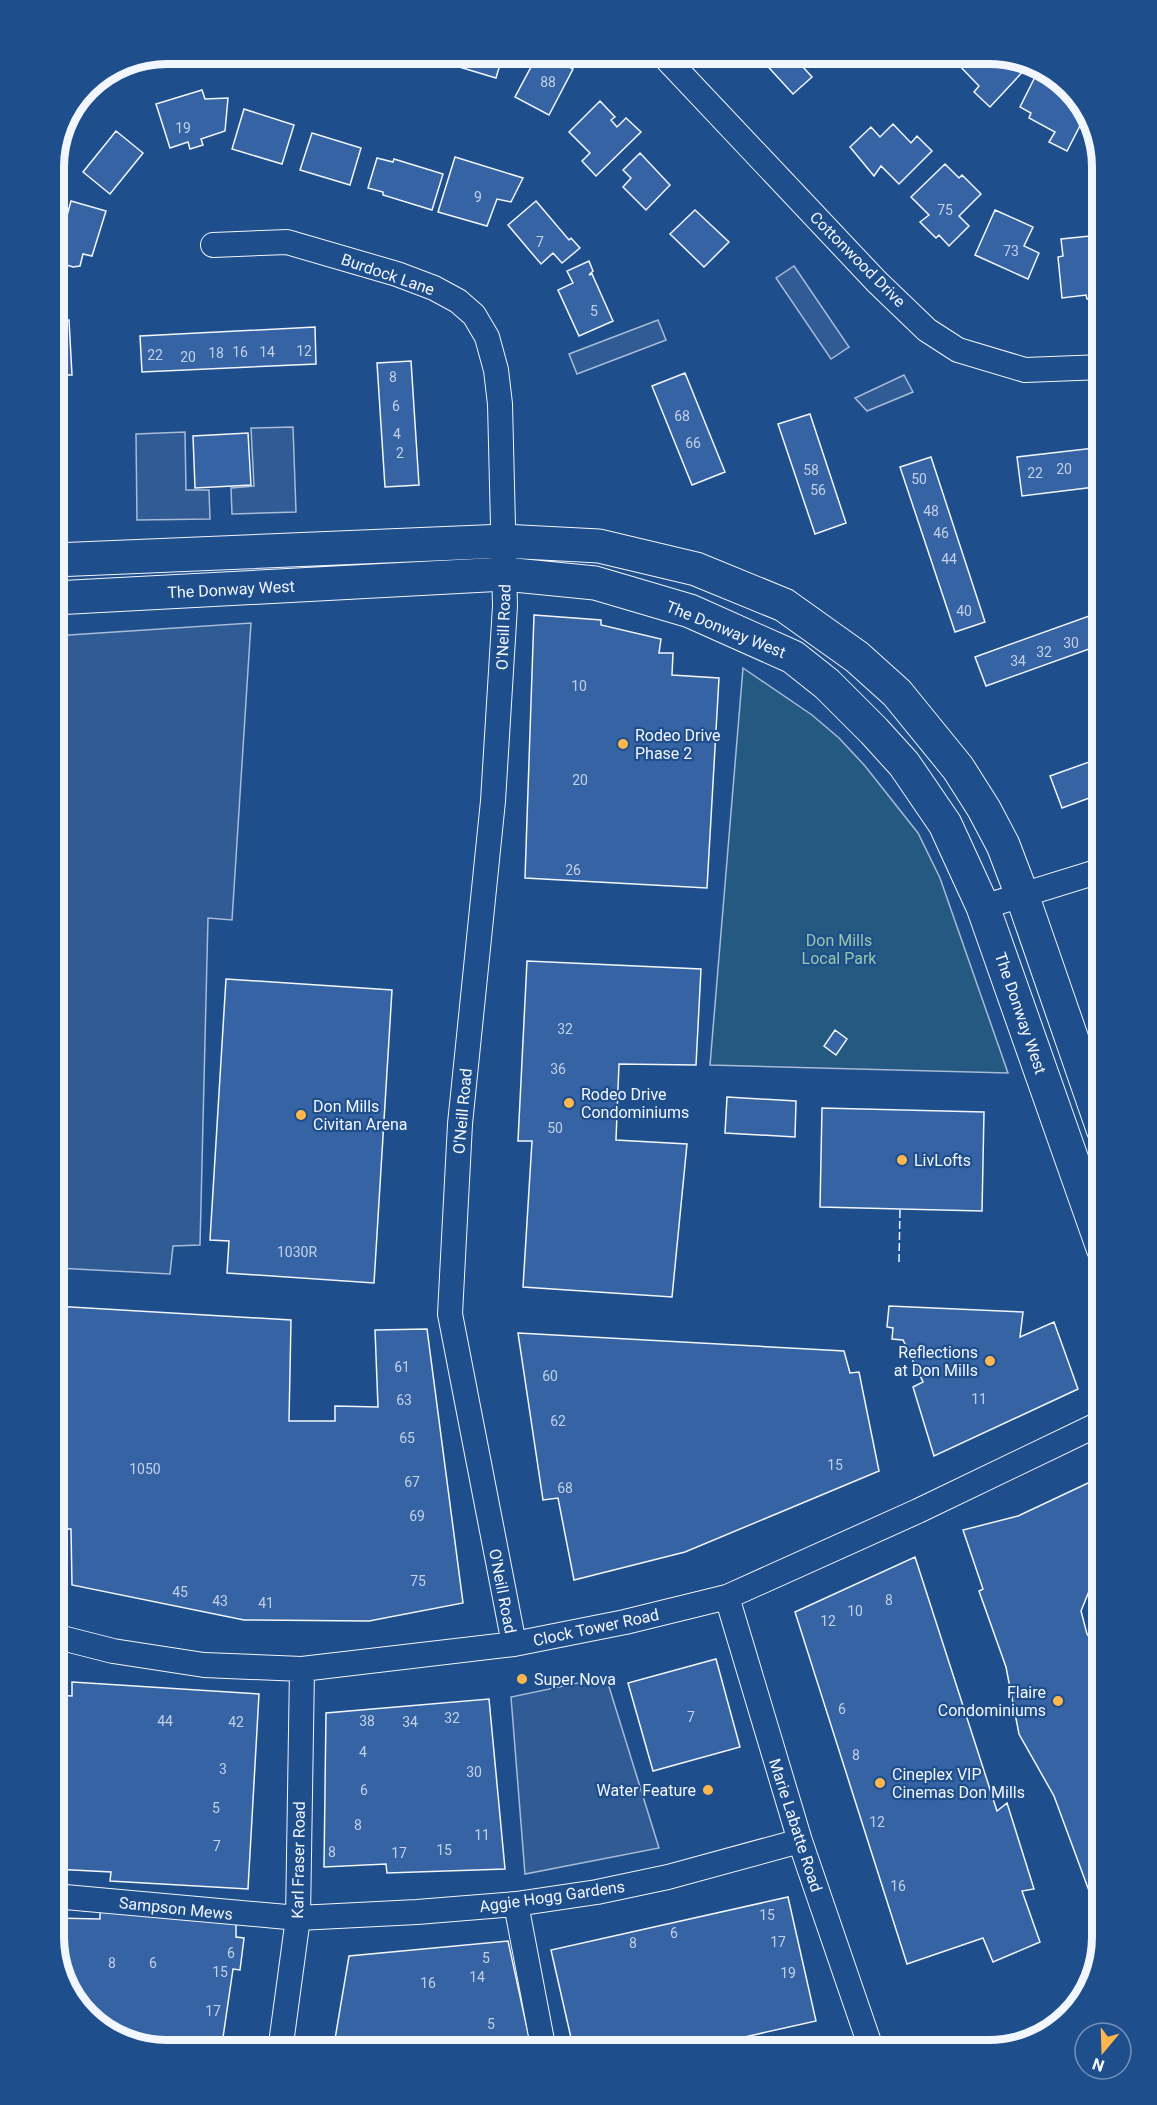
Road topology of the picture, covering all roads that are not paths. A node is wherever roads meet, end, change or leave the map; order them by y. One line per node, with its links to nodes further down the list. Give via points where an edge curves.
1 (672, 65): 3 (street, Cottonwood Drive, via 927,330 958,350 1025,370)
2 (213, 245): 4 (street, Burdock Lane, via 287,242 434,288 474,315 487,337 496,370)
3 (1092, 367)
4 (505, 541): 5 (street); 6 (street, Burdock Lane); 9 (street, via 600,546 696,569 784,605 878,675 938,741 984,809)
5 (65, 560)
6 (505, 574): 7 (street, The Donway West); 10 (street, The Donway West, via 606,586 690,611 793,657 852,707 904,764 945,824); 18 (street, O'Neill Road, via 493,801 460,1124 450,1314)
7 (65, 597)
8 (1092, 873): 9 (street)
9 (1022, 895): 10 (street); 11 (street)
10 (983, 907): 13 (street, The Donway West)
11 (1092, 1097)
12 (1092, 1138): 13 (street)
13 (1068, 1147): 14 (street, The Donway West)
14 (1092, 1216)
15 (1092, 1427): 16 (street, Clock Tower Road)
16 (727, 1597): 18 (street, Clock Tower Road); 20 (street, Marie Labatte Road)
17 (64, 1639): 19 (street, Clock Tower Road, via 113,1652 204,1665)
18 (514, 1644): 19 (street, Clock Tower Road)
19 (302, 1669): 23 (street, Karl Fraser Road)
20 (800, 1841): 22 (street, Aggie Hogg Gardens, via 644,1882); 26 (street, Marie Labatte Road)
21 (64, 1897): 23 (street, Sampson Mews)
22 (516, 1904): 23 (street, Aggie Hogg Gardens); 25 (street)
23 (298, 1918): 24 (street, Karl Fraser Road)
24 (281, 2040)
25 (542, 2040)
26 (868, 2040)

